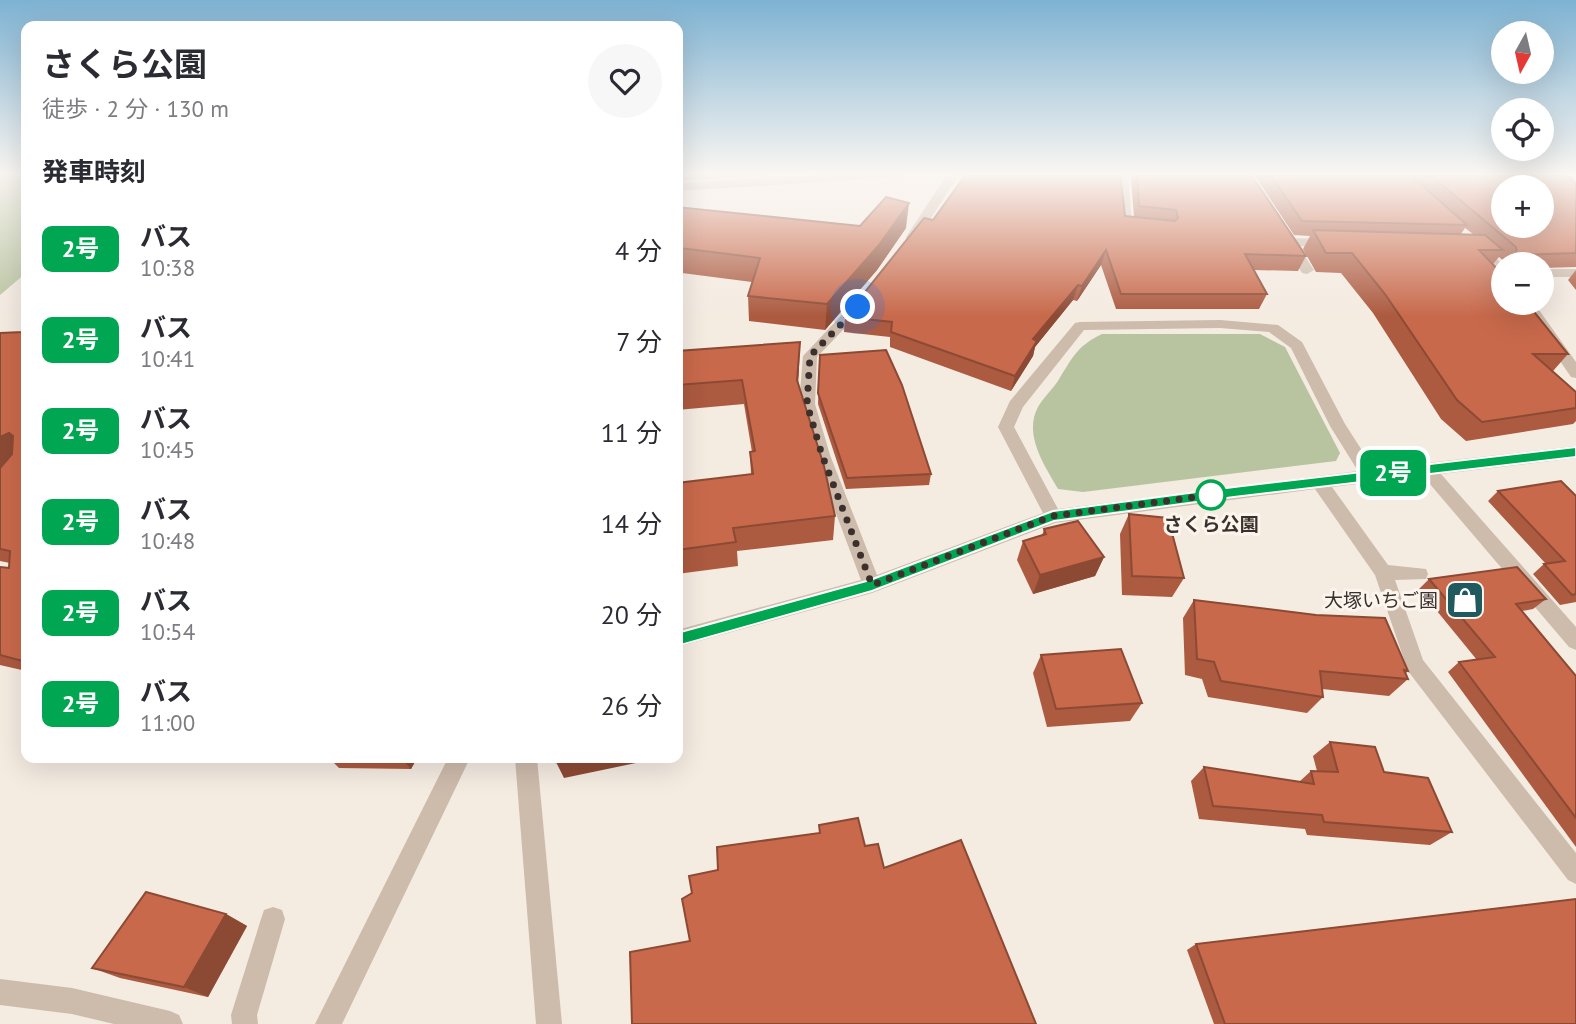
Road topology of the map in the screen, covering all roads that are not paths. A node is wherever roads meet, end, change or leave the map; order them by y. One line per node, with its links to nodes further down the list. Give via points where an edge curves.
1 (923, 221): 6 (street)
2 (1126, 221): 3 (street, via 1126,226)
3 (1153, 228)
4 (1468, 243): 7 (street)
5 (1343, 244): 8 (street, via 1286,237)
6 (902, 251)
7 (1491, 261)
8 (1307, 270)
9 (1554, 273): 10 (street)
10 (1576, 273)
11 (868, 294): 21 (street, via 810,356 807,404)
12 (1535, 315): 13 (street)
13 (1576, 373)
14 (1576, 452): 15 (street)
15 (1427, 469): 16 (street); 23 (street)
16 (1370, 476): 17 (street); 18 (street, via 1338,426 1297,345 1273,328 1194,323 1080,326 1016,405 1006,426)
17 (1319, 482): 18 (street); 19 (street)
18 (1053, 516): 21 (street)
19 (1383, 572): 20 (street); 26 (street, via 1415,665)
20 (1419, 574)
21 (872, 585): 22 (street)
22 (683, 637)
23 (1576, 641)
24 (457, 763): 31 (street)
25 (526, 763): 32 (street)
26 (1576, 872)
27 (273, 919): 30 (street)
28 (0, 992): 29 (street, via 72,1001)
29 (170, 1024)
30 (245, 1024)
31 (328, 1024)
32 (549, 1024)

